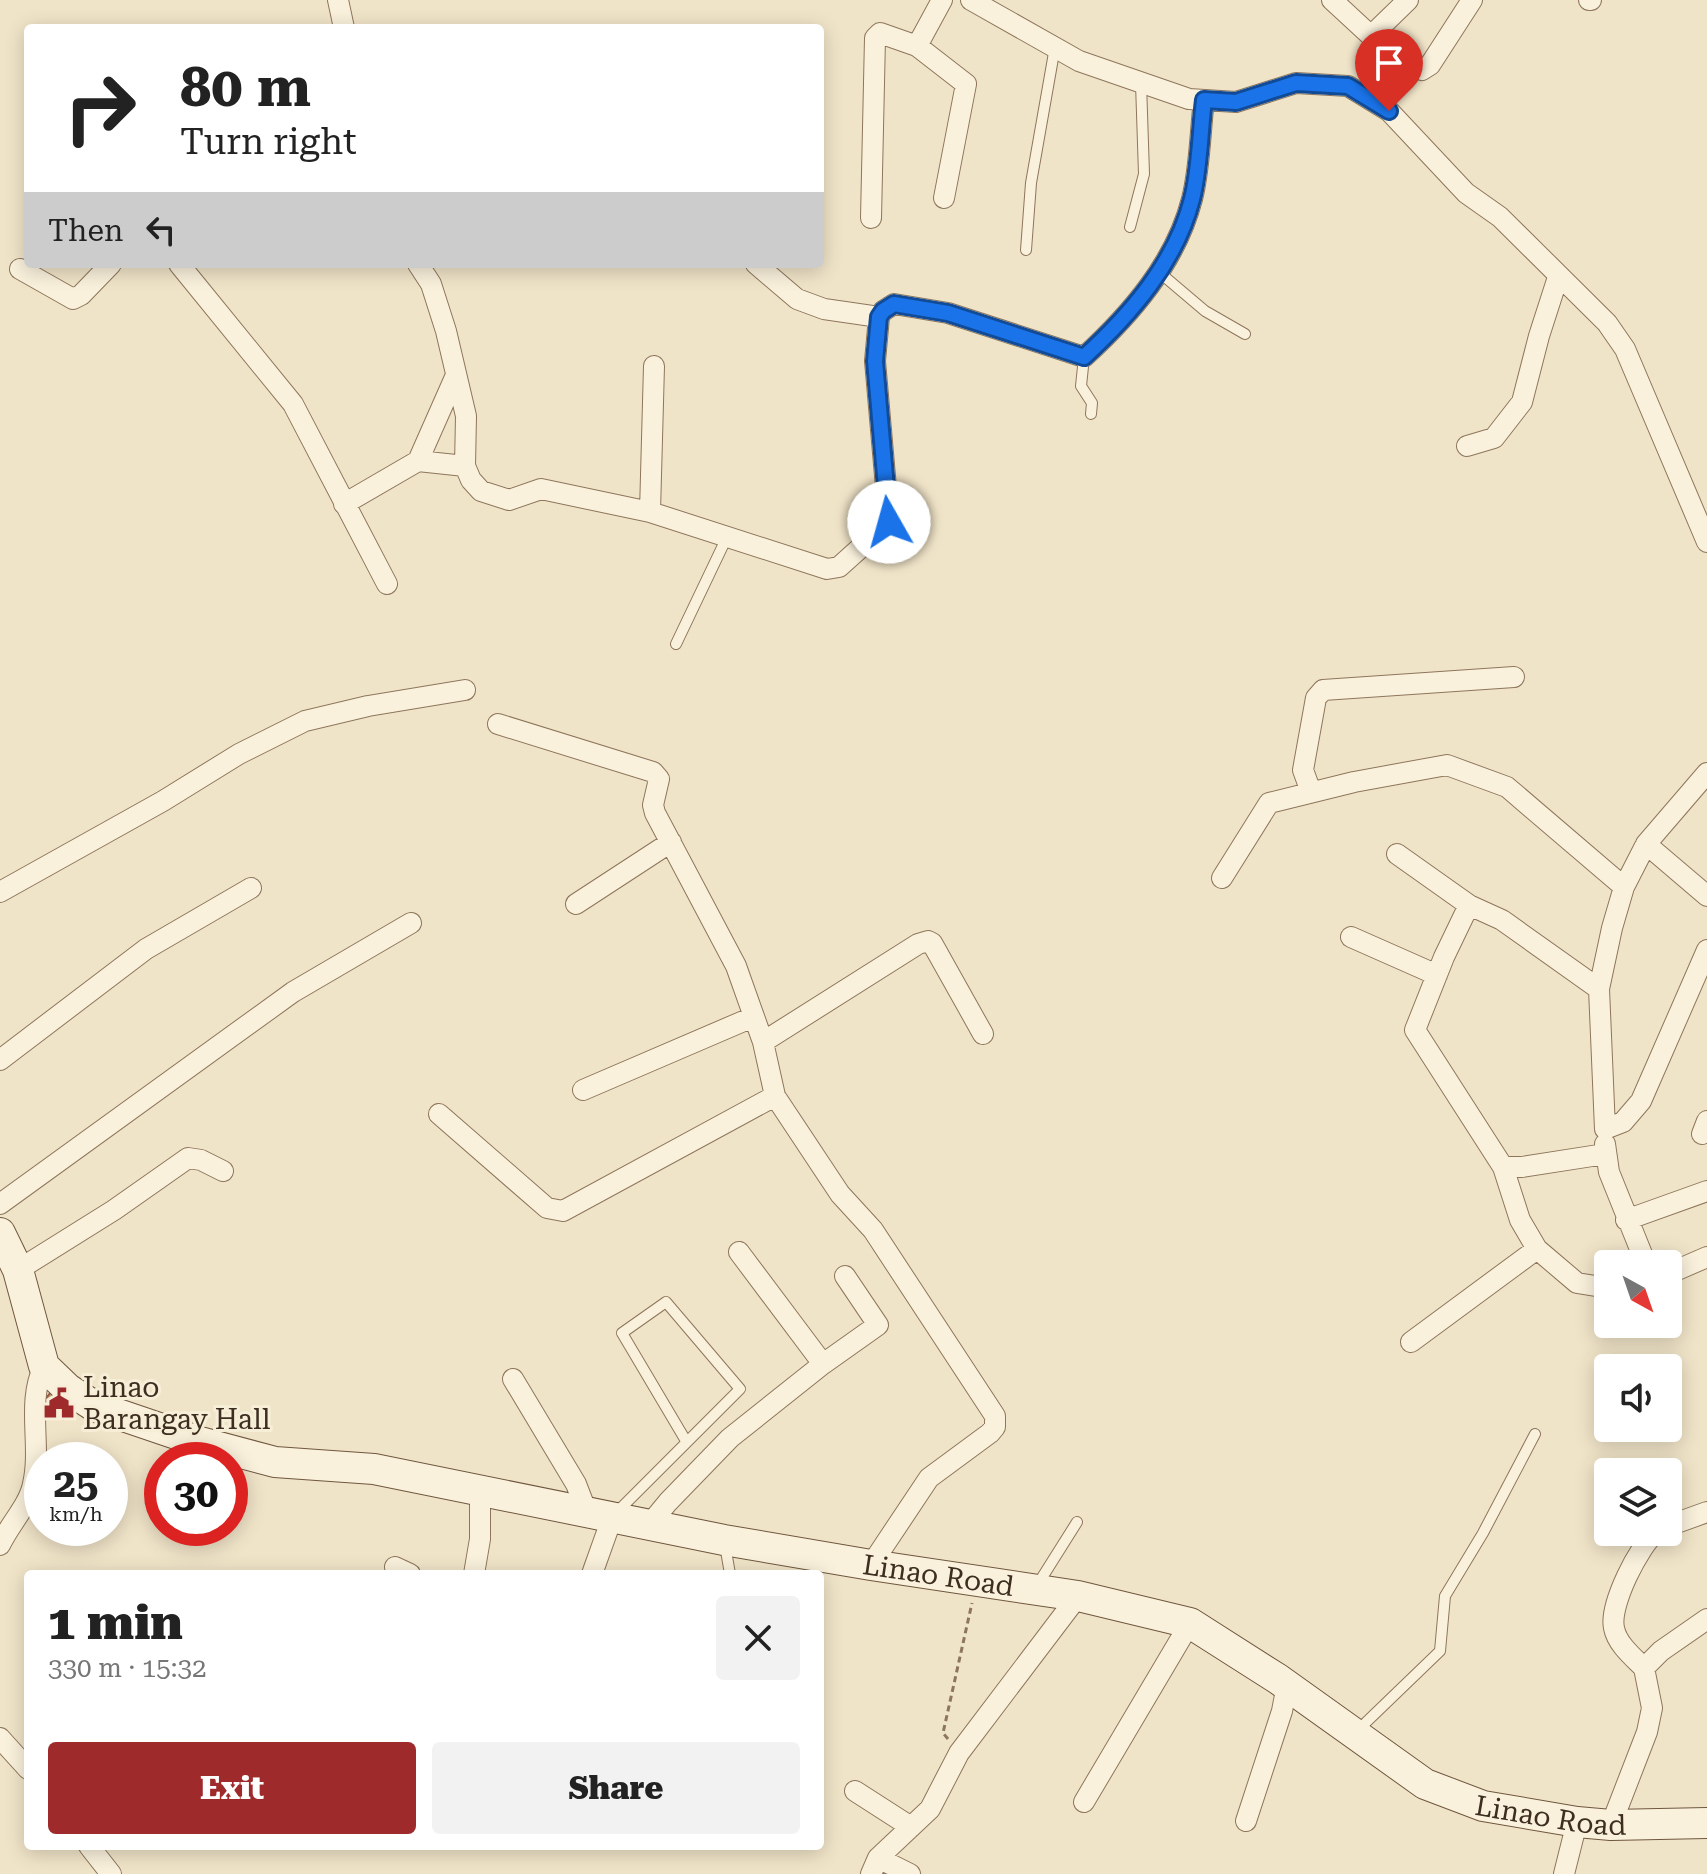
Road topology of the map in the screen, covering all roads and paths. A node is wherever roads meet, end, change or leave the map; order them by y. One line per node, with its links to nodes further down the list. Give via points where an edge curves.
1 (338, 0): 7 (street)
2 (942, 0): 9 (street)
3 (971, 0): 10 (street)
4 (1332, 0): 8 (street)
5 (1408, 0): 8 (street)
6 (1472, 0): 8 (street, via 1426,69 1418,70)
7 (343, 24)
8 (1371, 36)
9 (917, 46): 13 (street, via 966,84); 14 (street, via 885,33 875,38)
10 (1055, 47): 11 (street); 16 (lane, via 1031,183)
11 (1141, 83): 12 (street); 15 (lane, via 1144,174)
12 (1204, 100): 22 (street, via 1193,197); 23 (street, via 1236,102 1296,83 1348,86 1389,111 1466,193 1500,217)
13 (944, 198)
14 (871, 218)
15 (1130, 227)
16 (1026, 250)
17 (107, 268): 21 (street, via 73,299)
18 (182, 268): 34 (street, via 293,404)
19 (426, 268): 28 (street)
20 (761, 268): 24 (street, via 797,299)
21 (20, 269)
22 (1159, 272): 25 (lane, via 1205,311); 26 (street, via 1112,332)
23 (1558, 277): 31 (street, via 1522,402 1494,438); 37 (street, via 1607,323 1625,349)
24 (879, 317): 26 (street, via 894,304 948,313); 36 (street, via 875,361 889,522 831,570)
25 (1245, 334)
26 (1084, 357): 29 (lane, via 1081,386 1092,403)
27 (654, 366): 35 (street)
28 (456, 375): 30 (street); 33 (street, via 466,416)
29 (1091, 414)
30 (437, 421): 32 (street); 33 (street)
31 (1467, 446)
32 (418, 461): 33 (street); 34 (street)
33 (465, 461): 35 (street, via 471,480 493,497 509,500 541,489)
34 (344, 504): 38 (street)
35 (650, 512): 36 (street)
36 (727, 537): 39 (lane)
37 (1707, 542)
38 (387, 584)
39 (676, 644)
40 (1514, 677): 44 (street, via 1323,690 1316,698 1303,770)
41 (465, 690): 51 (street, via 305,721)
42 (498, 724): 45 (street, via 653,772 660,782 653,805)
43 (1707, 773): 46 (street)
44 (1311, 792): 48 (street, via 1266,804); 49 (street, via 1447,765 1507,787)
45 (671, 842): 53 (street); 60 (street, via 736,966)
46 (1646, 844): 49 (street); 52 (street)
47 (1397, 854): 54 (street)
48 (1222, 878)
49 (1624, 887): 59 (street)
50 (251, 888): 63 (street, via 146,949)
51 (0, 892)
52 (1707, 896)
53 (576, 904)
54 (1469, 905): 58 (street); 59 (street, via 1502,920)
55 (411, 923): 72 (street, via 293,992)
56 (1351, 937): 58 (street)
57 (1707, 950): 67 (street, via 1641,1101 1623,1122)
58 (1437, 975): 69 (street, via 1415,1030)
59 (1599, 989): 67 (street)
60 (753, 1017): 62 (street); 64 (street)
61 (983, 1034): 62 (street, via 928,941)
62 (763, 1042): 65 (street)
63 (0, 1060)
64 (583, 1090)
65 (775, 1096): 66 (street, via 563,1211 547,1208); 98 (street, via 840,1194 873,1230 996,1421 990,1433 929,1478)
66 (439, 1114)
67 (1605, 1129): 68 (street)
68 (1605, 1154): 69 (street); 73 (street)
69 (1503, 1167): 75 (street, via 1520,1220)
70 (223, 1171): 80 (street, via 188,1158)
71 (1707, 1191): 73 (street)
72 (0, 1204)
73 (1626, 1220): 76 (street)
74 (0, 1233): 80 (street)
75 (1537, 1249): 82 (street, via 1577,1283); 83 (street)
76 (1640, 1250)
77 (739, 1252): 84 (street)
78 (1707, 1257): 79 (street)
79 (1682, 1268)
80 (18, 1270): 85 (street)
81 (845, 1276): 84 (street, via 878,1325)
82 (1594, 1286)
83 (1411, 1342)
84 (823, 1364): 94 (street, via 730,1438)
85 (44, 1366): 89 (street, Linao Road, via 94,1406 200,1442 275,1462 374,1469); 96 (street, via 36,1383 33,1488)
86 (513, 1379): 91 (street)
87 (1535, 1434): 109 (lane, via 1445,1596 1440,1651)
88 (686, 1441): 88 (lane, via 740,1389 666,1302 622,1333); 91 (lane)
89 (480, 1489): 91 (street, Linao Road); 99 (street)
90 (1707, 1512): 92 (street)
91 (599, 1514): 94 (street, Linao Road); 100 (street)
92 (1682, 1521)
93 (1077, 1522): 103 (lane)
94 (649, 1525): 95 (street, Linao Road)
95 (724, 1540): 98 (street, Linao Road); 101 (lane)
96 (0, 1545)
97 (1644, 1546): 107 (street, via 1615,1610 1614,1627)
98 (871, 1565): 102 (street, Linao Road)
99 (474, 1570)
100 (592, 1570)
101 (729, 1570)
102 (977, 1580): 103 (street, Linao Road); 111 (path, via 943,1733)
103 (1034, 1589): 104 (street, Linao Road)
104 (1078, 1596): 106 (street, Linao Road); 111 (street)
105 (1707, 1619): 107 (street)
106 (1190, 1623): 108 (street, Linao Road); 114 (street)
107 (1644, 1668): 118 (street, via 1652,1708 1647,1732)
108 (1287, 1685): 109 (street, Linao Road); 115 (street)
109 (1354, 1733): 116 (street, Linao Road, via 1425,1784 1483,1806)
110 (0, 1738): 112 (street)
111 (959, 1753): 119 (street, via 930,1809)
112 (24, 1765)
113 (855, 1791): 119 (street)
114 (1084, 1802)
115 (1246, 1821)
116 (1577, 1822): 118 (street, Linao Road); 124 (street)
117 (1707, 1823): 118 (street, Linao Road)
118 (1611, 1825)
119 (911, 1827): 121 (street)
120 (92, 1850): 122 (street)
121 (874, 1866): 123 (street)
122 (111, 1874)
123 (910, 1874)
124 (1564, 1874)

